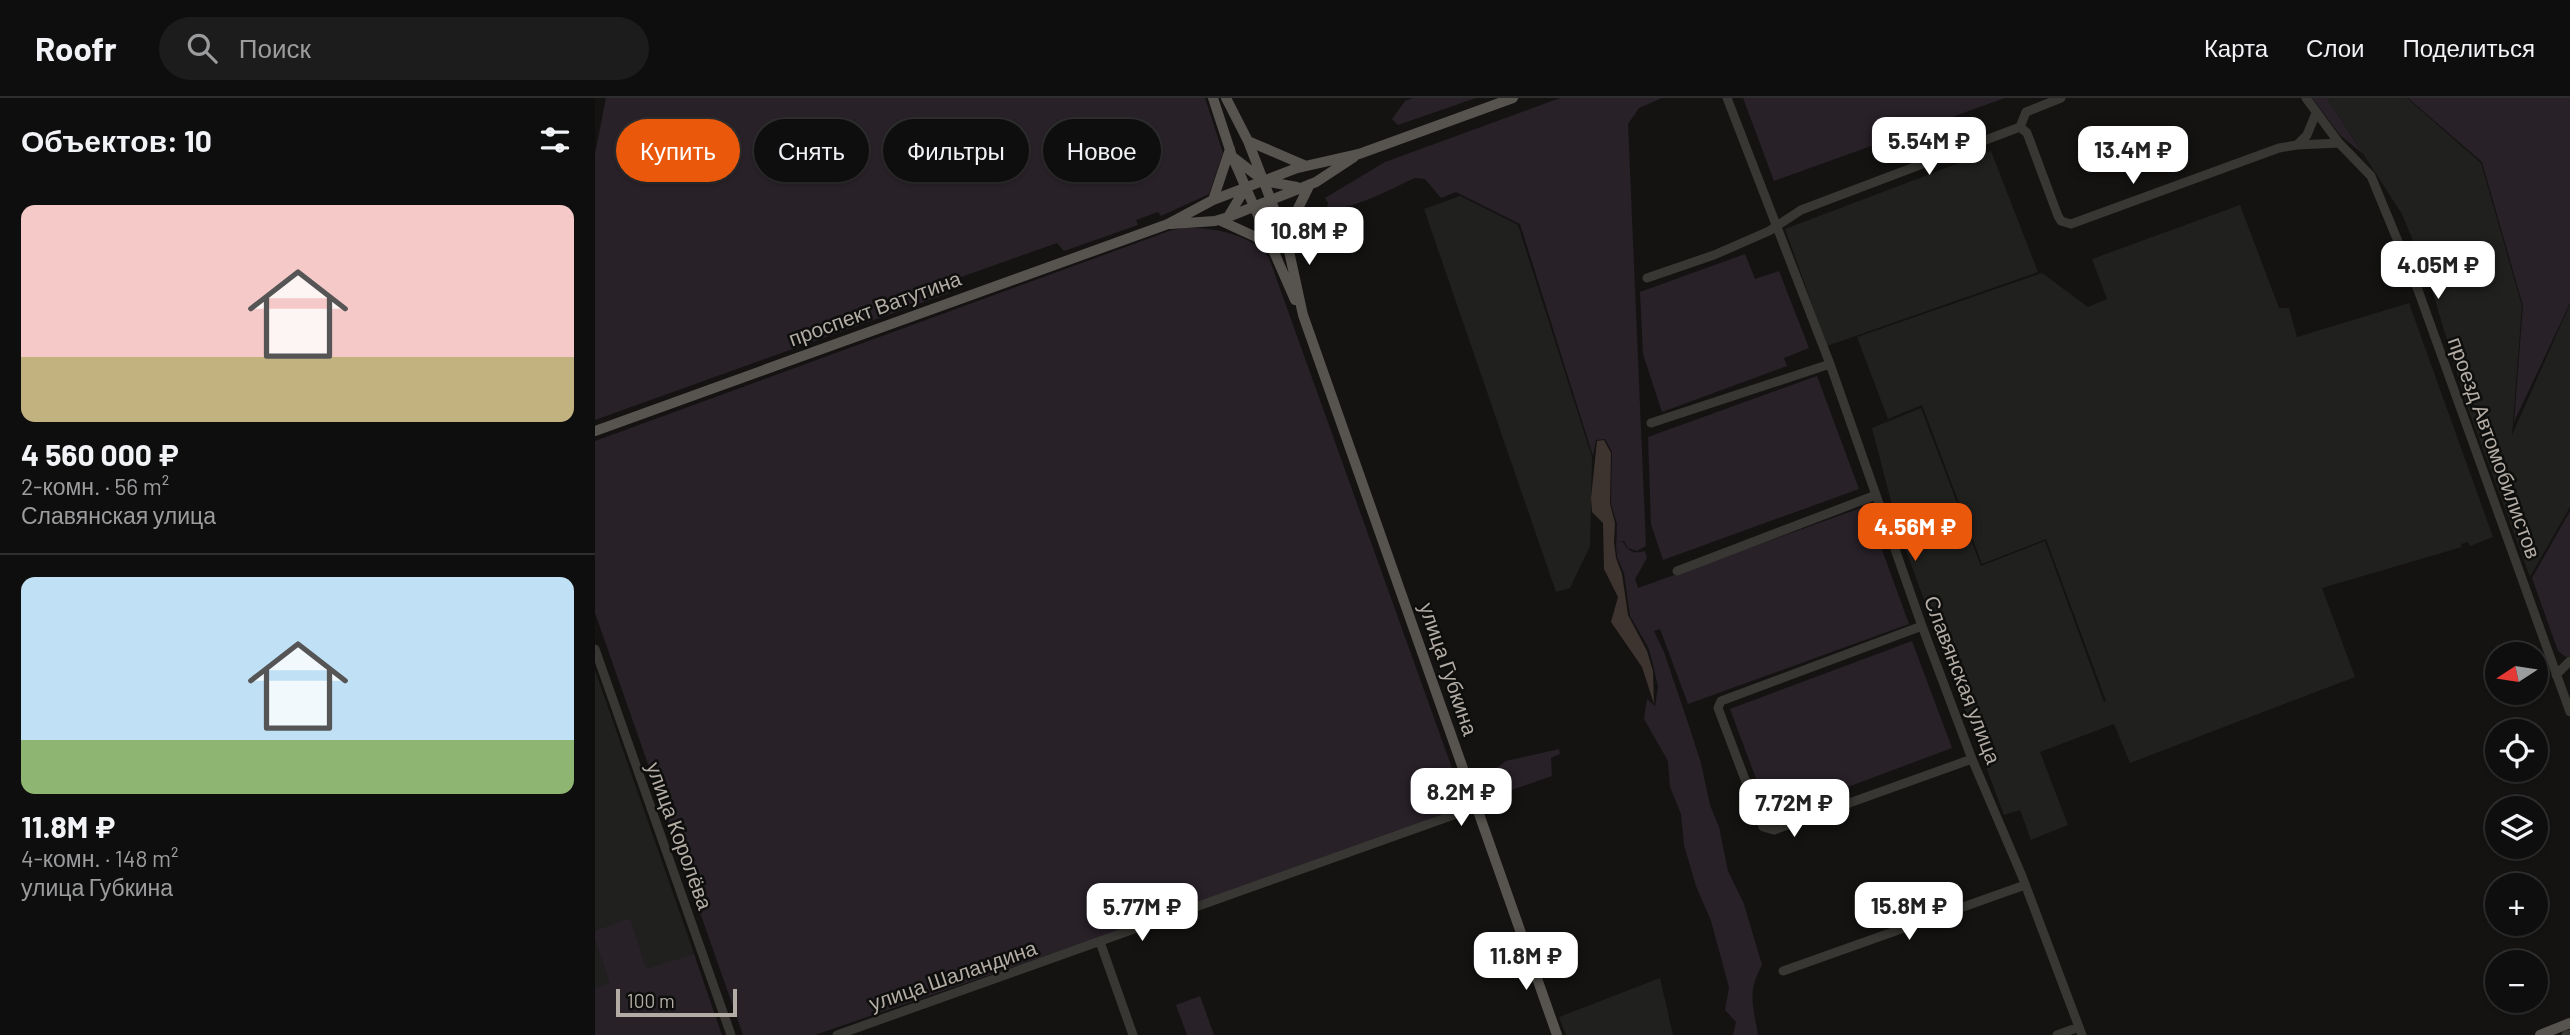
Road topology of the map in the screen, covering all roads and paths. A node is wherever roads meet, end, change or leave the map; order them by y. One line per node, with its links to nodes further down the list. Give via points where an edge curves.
1 (1213, 98): 12 (main road, улица Губкина)
2 (1226, 98): 10 (main road, улица Губкина)
3 (1513, 98): 13 (main road, проспект Ватутина)
4 (1727, 98): 27 (street, Славянская улица)
5 (2061, 98): 8 (street, via 2027,112)
6 (2306, 98): 7 (street, проезд Автомобилистов)
7 (2316, 113): 9 (street, проезд Автомобилистов); 11 (street)
8 (2020, 127): 11 (street, via 2027,133 2058,216 2071,224); 27 (street, via 1801,210)
9 (2339, 143): 11 (street); 40 (street, проезд Автомобилистов, via 2371,176 2396,235)
10 (1249, 144): 12 (main road, via 1244,158); 14 (main road); 15 (main road); 16 (main road, улица Губкина)
11 (2297, 145)
12 (1231, 153): 15 (main road); 19 (main road, улица Губкина); 20 (main road)
13 (1334, 164): 14 (main road, проспект Ватутина); 18 (main road, проспект Ватутина)
14 (1301, 167): 16 (main road, проспект Ватутина); 17 (main road, via 1288,173); 18 (main road, via 1293,179)
15 (1252, 173): 16 (main road); 19 (main road)
16 (1264, 181): 17 (main road); 19 (main road, проспект Ватутина); 22 (main road, улица Губкина)
17 (1279, 185): 18 (main road); 22 (main road)
18 (1306, 185): 22 (main road, проспект Ватутина); 28 (main road)
19 (1246, 188): 20 (main road, проспект Ватутина); 21 (main road); 23 (main road, улица Губкина)
20 (1216, 199): 21 (main road); 25 (main road, via 1228,204); 26 (main road, проспект Ватутина)
21 (1239, 200): 23 (main road); 25 (main road)
22 (1271, 200): 23 (main road, проспект Ватутина); 24 (main road); 28 (main road, улица Губкина)
23 (1254, 207): 24 (main road); 25 (main road, проспект Ватутина); 29 (main road, улица Губкина)
24 (1268, 215): 28 (main road); 29 (main road)
25 (1224, 218): 26 (main road, проспект Ватутина); 29 (main road)
26 (1168, 224): 34 (main road, проспект Ватутина)
27 (1776, 227): 30 (street); 32 (street, Славянская улица)
28 (1284, 232): 29 (main road, via 1272,226); 31 (main road, улица Губкина)
29 (1267, 238): 31 (main road, улица Губкина)
30 (1647, 278)
31 (1303, 315): 43 (main road, улица Губкина)
32 (1830, 364): 33 (street); 35 (street, Славянская улица)
33 (1651, 423)
34 (595, 430)
35 (1876, 495): 36 (street); 37 (street, Славянская улица)
36 (1677, 571)
37 (1921, 626): 42 (street, Славянская улица); 42 (street, via 1721,701 1718,708 1763,827 1774,830)
38 (595, 649): 49 (street, улица Королёва)
39 (2570, 661): 40 (street)
40 (2556, 675): 41 (street, проезд Автомобилистов)
41 (2570, 712)
42 (1972, 759): 44 (street, Славянская улица)
43 (1476, 807): 45 (street, улица Шаландина); 52 (main road, улица Губкина)
44 (2025, 885): 46 (street); 48 (street, Славянская улица)
45 (1100, 943): 50 (street, улица Шаландина); 51 (street)
46 (1783, 971)
47 (2570, 1023): 54 (main road)
48 (2081, 1031): 53 (street)
49 (731, 1035)
50 (837, 1035)
51 (1133, 1035)
52 (1557, 1035)
53 (2057, 1035)
54 (2540, 1035)

